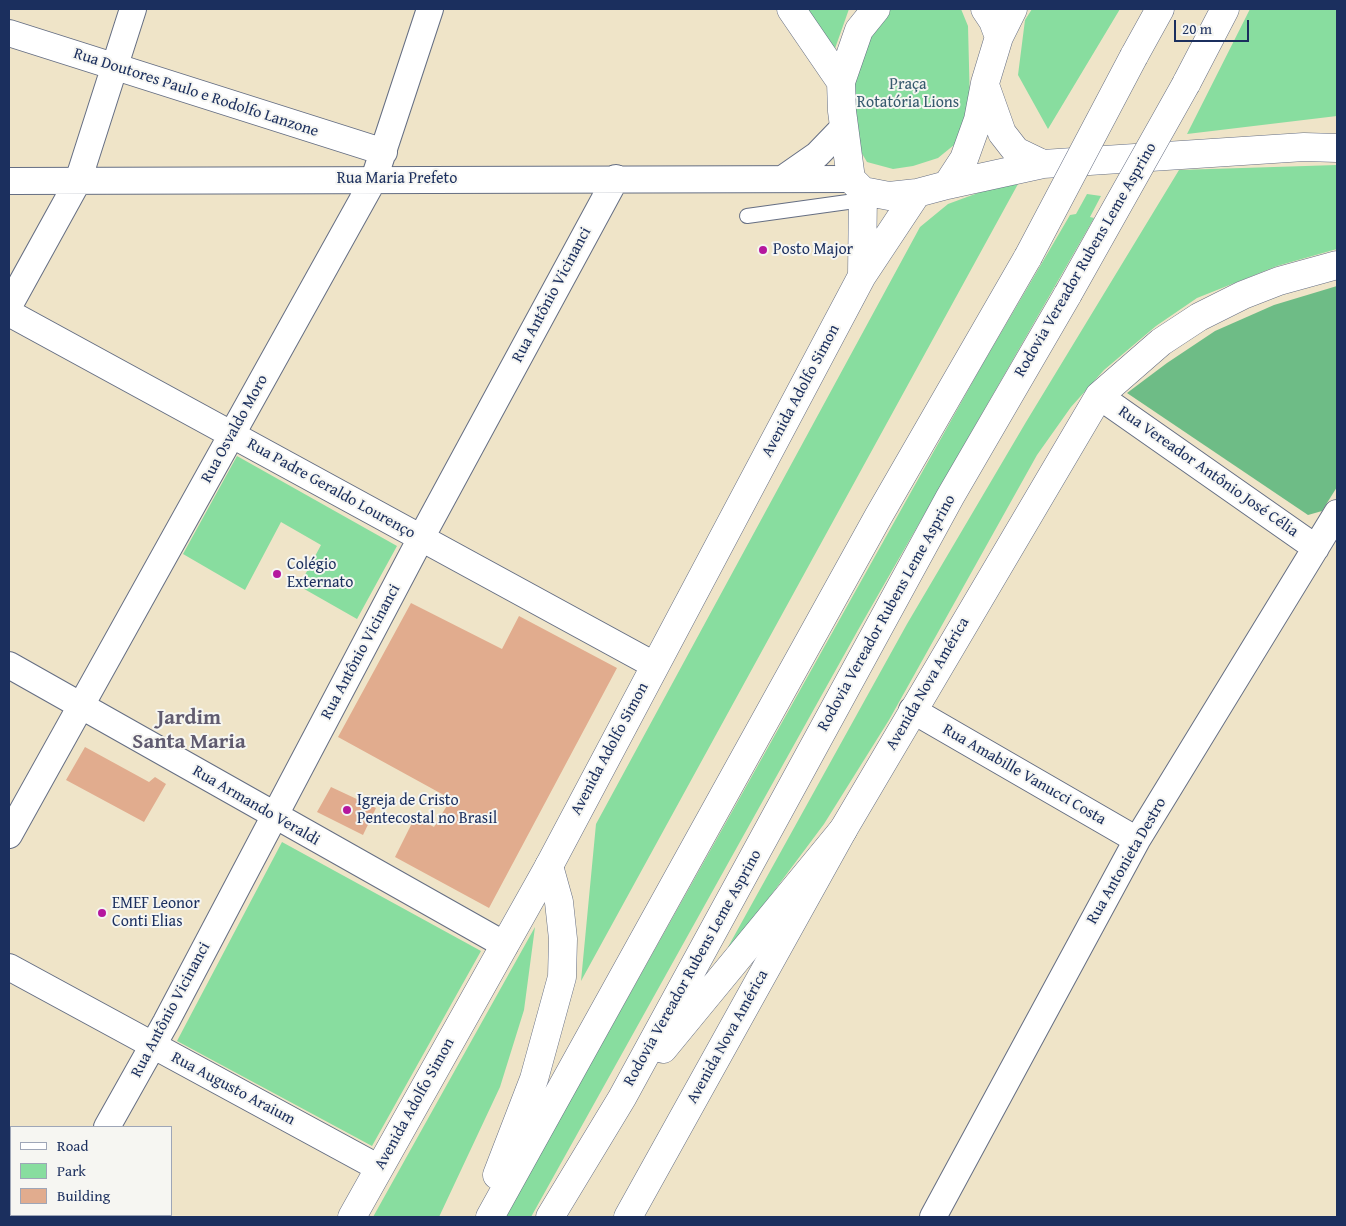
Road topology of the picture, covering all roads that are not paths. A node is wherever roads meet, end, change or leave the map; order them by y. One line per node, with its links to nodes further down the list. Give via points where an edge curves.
1 (133, 9): 11 (street)
2 (430, 9): 18 (street, Rua Osvaldo Moro)
3 (791, 9): 12 (main road)
4 (876, 9): 12 (main road, via 859,30)
5 (985, 9): 10 (main road)
6 (1014, 9): 10 (main road)
7 (1160, 9): 55 (main road, bridge, via 1028,256 878,517)
8 (1226, 9): 50 (main road, Rodovia Vereador Rubens Leme Asprino, bridge, via 1068,294 950,497)
9 (9, 33): 11 (street, Rua Doutores Paulo e Rodolfo Lanzone)
10 (999, 37): 13 (main road)
11 (115, 67): 18 (street, Rua Doutores Paulo e Rodolfo Lanzone); 24 (street)
12 (841, 82): 14 (main road, Avenida Adolfo Simon)
13 (984, 83): 19 (main road, via 1002,133 1016,151); 25 (main road, via 972,142)
14 (844, 127): 21 (street, via 818,155); 26 (main road, Avenida Adolfo Simon)
15 (1337, 139): 16 (main road)
16 (1304, 147): 17 (main road); 19 (main road)
17 (1337, 148)
18 (384, 152): 22 (street, Rua Osvaldo Moro)
19 (1043, 164): 25 (main road)
20 (616, 178): 21 (street, Rua Maria Prefeto); 22 (street, Rua Maria Prefeto); 36 (street, Rua Antônio Vicinanci)
21 (784, 178): 26 (street, Rua Maria Prefeto)
22 (374, 179): 24 (street, Rua Maria Prefeto); 34 (street, Rua Osvaldo Moro)
23 (9, 181): 24 (street, Rua Maria Prefeto)
24 (78, 181): 31 (street)
25 (947, 185): 27 (main road)
26 (859, 190): 27 (main road, via 889,196); 28 (lane); 30 (main road, Avenida Adolfo Simon)
27 (917, 193): 30 (main road, Avenida Adolfo Simon)
28 (747, 216)
29 (1337, 266): 33 (main road, Avenida Nova América, via 1279,281 1199,317 1161,342)
30 (862, 276): 39 (main road, Avenida Adolfo Simon)
31 (9, 306)
32 (9, 313): 34 (street, Rua Padre Geraldo Lourenço)
33 (1099, 396): 37 (street, Rua Vereador Antônio José Célia); 41 (main road, Avenida Nova América)
34 (232, 435): 36 (street, Rua Padre Geraldo Lourenço); 40 (street, Rua Osvaldo Moro)
35 (1337, 513): 37 (street, Rua Antonieta Destro)
36 (421, 538): 39 (street, Rua Padre Geraldo Lourenço); 42 (street, Rua Antônio Vicinanci)
37 (1316, 548): 45 (street, Rua Antonieta Destro)
38 (9, 665): 40 (street, Rua Armando Veraldi)
39 (654, 665): 46 (main road, Avenida Adolfo Simon)
40 (81, 706): 42 (street, Rua Armando Veraldi); 44 (street, Rua Osvaldo Moro)
41 (912, 710): 43 (main road, Avenida Nova América); 45 (street, Rua Amabille Vanucci Costa)
42 (274, 817): 47 (street, Rua Armando Veraldi); 49 (street, Rua Antônio Vicinanci)
43 (843, 830): 50 (main road); 57 (main road, Avenida Nova América)
44 (9, 835)
45 (1137, 840): 58 (street, Rua Antonieta Destro)
46 (549, 866): 47 (main road, Avenida Adolfo Simon); 54 (main road, via 560,911 562,977 534,1080)
47 (505, 945): 52 (main road, Avenida Adolfo Simon)
48 (9, 967): 49 (street, Rua Augusto Araium)
49 (153, 1045): 51 (street, Rua Antônio Vicinanci); 52 (street, Rua Augusto Araium)
50 (622, 1098): 56 (main road, Rodovia Vereador Rubens Leme Asprino)
51 (108, 1126)
52 (379, 1168): 53 (main road, Avenida Adolfo Simon)
53 (352, 1217)
54 (481, 1217)
55 (490, 1217)
56 (550, 1217)
57 (628, 1217)
58 (933, 1217)

